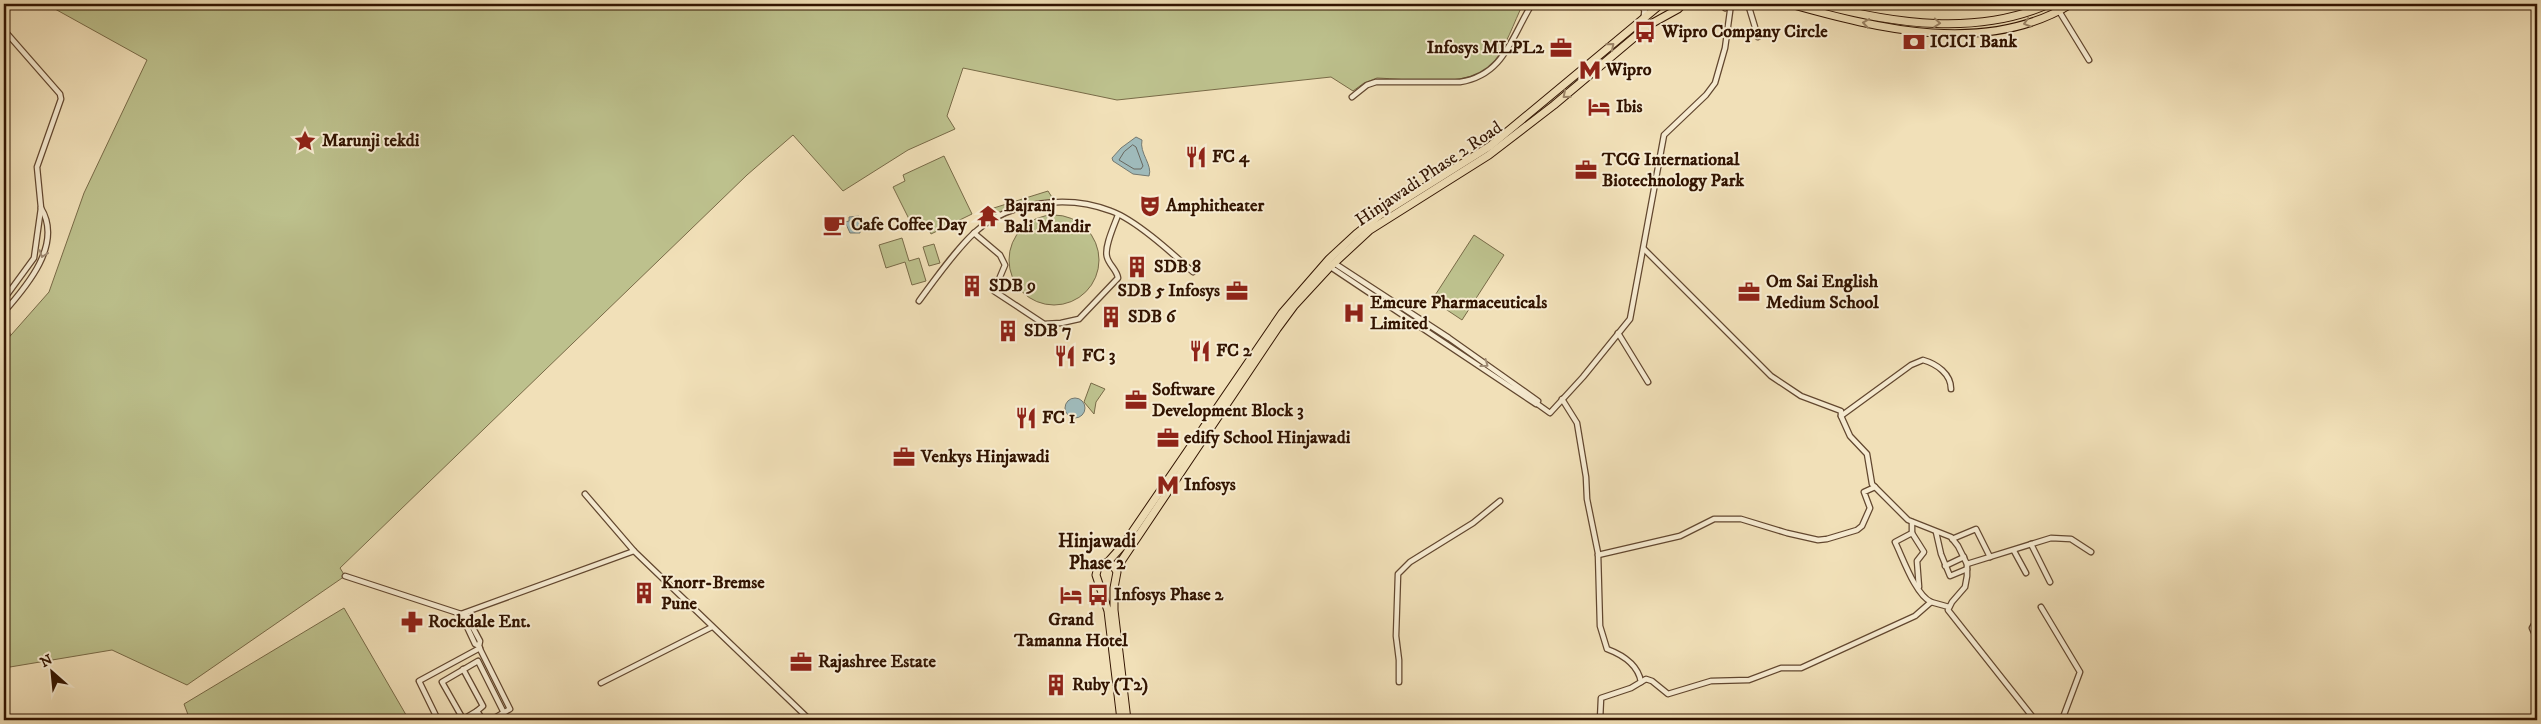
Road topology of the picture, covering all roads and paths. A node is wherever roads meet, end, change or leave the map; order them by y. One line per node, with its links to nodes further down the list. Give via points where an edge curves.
1 (1532, 4): 19 (street, via 1499,64 1480,77 1452,83 1376,82)
2 (1642, 4): 15 (street)
3 (1662, 4): 13 (main road); 15 (main road, Hinjawadi Phase 2 Road)
4 (1683, 4): 13 (main road, Hinjawadi Phase 2 Road)
5 (1720, 4): 12 (street)
6 (1731, 4): 23 (street, via 1715,83 1664,135)
7 (1748, 4): 17 (street)
8 (1790, 4): 14 (main road, one-way to 8, via 2008,28 1960,34 1856,22)
9 (1820, 4): 10 (main road, one-way to 10, via 1900,19 1964,23 2009,18)
10 (2049, 4)
11 (2071, 4): 14 (main road)
12 (1725, 8)
13 (1672, 10): 24 (main road, Hinjawadi Phase 2 Road, one-way to 24, via 1649,25 1494,151 1383,220)
14 (2060, 11): 18 (street)
15 (1644, 19): 24 (main road, Hinjawadi Phase 2 Road, one-way to 15, via 1380,215 1490,146)
16 (4, 30): 20 (street, via 60,94 37,167)
17 (1758, 37)
18 (2089, 60)
19 (1352, 97)
20 (41, 208): 26 (street, via 34,258); 28 (street, one-way to 28, via 47,228 40,265)
21 (1118, 215): 22 (street, via 1076,203 1047,202 1016,209); 22 (street, via 1105,248 1107,259 1118,278 1080,319 1061,323 1044,324 994,291 1005,265 1000,255); 25 (street)
22 (974, 233): 27 (street)
23 (1644, 249): 30 (street, via 1630,319); 38 (street, via 1771,376 1800,396 1841,411)
24 (1330, 263): 32 (street); 33 (street); 53 (main road, Hinjawadi Phase 2 Road, via 1277,319 1124,544); 56 (main road, Hinjawadi Phase 2 Road, via 1277,329)
25 (1193, 272)
26 (4, 299)
27 (919, 301)
28 (4, 312)
29 (4, 328): 31 (street, via 7,334)
30 (1618, 333): 34 (street); 36 (street)
31 (4, 338)
32 (1470, 354): 33 (street); 37 (street, one-way to 37, via 1538,401)
33 (1466, 359): 37 (street)
34 (1648, 382)
35 (1951, 389): 38 (street, via 1951,381 1942,370 1923,360 1911,365)
36 (1562, 399): 37 (street, via 1550,412); 50 (street, via 1577,423)
37 (1536, 403)
38 (1840, 416): 39 (street, via 1850,436 1867,454)
39 (1875, 487): 42 (street); 50 (street, via 1864,492 1870,508 1862,526 1827,539 1787,534 1741,519 1721,519 1709,520 1680,536)
40 (585, 494): 47 (street)
41 (1500, 501): 76 (street, via 1473,523 1417,557 1398,574 1396,636)
42 (1912, 522): 43 (street); 44 (street)
43 (1936, 532): 45 (street); 54 (street)
44 (1912, 533): 62 (street, via 1924,552 1916,562); 62 (street, via 1895,542 1909,576)
45 (1952, 539): 51 (street); 52 (street, via 1976,529)
46 (2031, 544): 48 (street); 49 (street, via 2051,538 2071,539); 61 (street)
47 (634, 551): 66 (street); 68 (street)
48 (2014, 551): 52 (street); 57 (street)
49 (2091, 552)
50 (1598, 555): 77 (street, via 1600,626 1607,649 1623,655 1640,675)
51 (1964, 557): 54 (street); 55 (street)
52 (1990, 557): 55 (street)
53 (1107, 563): 56 (main road); 60 (main road, via 1096,570)
54 (1946, 566): 55 (street, via 1950,576)
55 (1967, 566): 65 (street, via 1965,587)
56 (1116, 569): 59 (main road)
57 (2026, 573)
58 (345, 576): 66 (street)
59 (1115, 580): 60 (main road, via 1108,584); 89 (main road, via 1114,610)
60 (1100, 582): 88 (main road, via 1108,610)
61 (2050, 582)
62 (1918, 588): 63 (street)
63 (1931, 602): 65 (street); 77 (street, via 1915,616 1801,668 1781,668 1749,680 1711,681 1672,693 1662,691 1652,681 1646,679)
64 (2041, 606): 92 (street, via 2080,672)
65 (1949, 607): 91 (street, via 1951,617)
66 (463, 614): 72 (street, via 480,642)
67 (2537, 619): 70 (street, via 2532,626)
68 (712, 628): 78 (street); 87 (street)
69 (2537, 628): 70 (street)
70 (2534, 633): 71 (street)
71 (2537, 639)
72 (479, 647): 73 (street); 79 (street)
73 (441, 668): 75 (street); 83 (street, via 418,682)
74 (463, 669): 75 (street); 80 (street, via 478,662); 81 (street, via 483,706)
75 (447, 678): 84 (street, via 442,683)
76 (1399, 682)
77 (1641, 682): 90 (street, via 1601,698)
78 (601, 683)
79 (498, 684): 80 (street); 82 (street, via 510,709)
80 (491, 687): 82 (street)
81 (477, 710): 84 (street); 85 (street)
82 (504, 713): 86 (street)
83 (438, 720)
84 (462, 720)
85 (483, 720)
86 (491, 720)
87 (810, 720)
88 (1121, 720)
89 (1127, 720)
90 (1600, 720)
91 (2035, 720)
92 (2062, 720)

